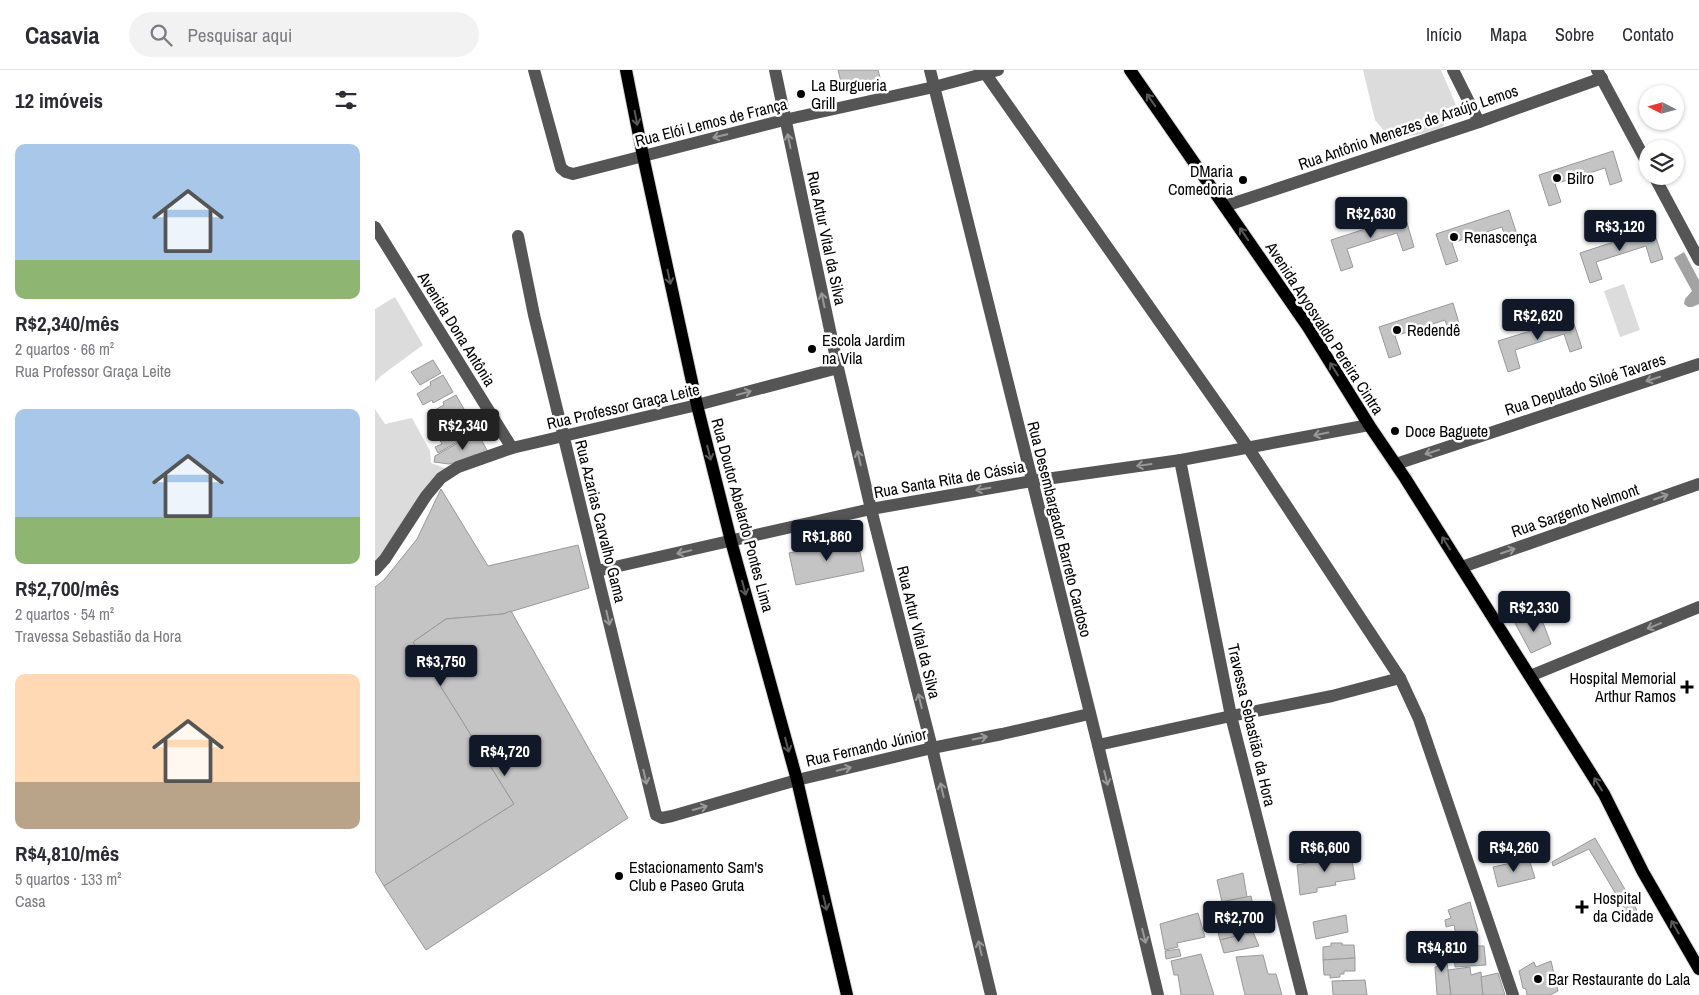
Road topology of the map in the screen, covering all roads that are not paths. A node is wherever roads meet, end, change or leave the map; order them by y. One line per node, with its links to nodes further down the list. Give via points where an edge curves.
1 (534, 70): 14 (street, Rua Elói Lemos de França, via 561,168 566,172 579,174)
2 (626, 70): 14 (main road, Rua Doutor Abelardo Pontes Lima, one-way to 14)
3 (775, 70): 11 (street, Rua Artur Vital da Silva)
4 (930, 70): 10 (street, Rua Desembargador Barreto Cardoso)
5 (998, 70): 8 (street, Rua Elói Lemos de França)
6 (1130, 70): 16 (main road, Avenida Aryosvaldo Pereira Cintra, one-way to 6)
7 (1453, 70): 12 (street)
8 (985, 73): 10 (street, Rua Elói Lemos de França); 26 (street)
9 (1600, 74): 12 (street, Rua Antônio Menezes de Araújo Lemos); 13 (street)
10 (934, 87): 11 (street, Rua Elói Lemos de França); 29 (street, Rua Desembargador Barreto Cardoso)
11 (785, 120): 14 (street, Rua Elói Lemos de França, one-way to 14); 21 (street, Rua Artur Vital da Silva, one-way to 11)
12 (1479, 122): 16 (street, Rua Antônio Menezes de Araújo Lemos)
13 (1639, 148)
14 (643, 156): 22 (main road, Rua Doutor Abelardo Pontes Lima, one-way to 22)
15 (1659, 185): 19 (street)
16 (1225, 206): 23 (main road, Avenida Aryosvaldo Pereira Cintra, one-way to 16)
17 (375, 228): 25 (street, Avenida Dona Antônia)
18 (518, 236): 24 (street, Rua Azarias Carvalho Gama)
19 (1699, 260)
20 (1699, 364): 28 (street, Rua Deputado Siloé Tavares, one-way to 28)
21 (838, 368): 22 (street, Rua Professor Graça Leite, one-way to 21); 31 (street, Rua Artur Vital da Silva, one-way to 21)
22 (697, 405): 24 (street, Rua Professor Graça Leite); 32 (main road, Rua Doutor Abelardo Pontes Lima, one-way to 32)
23 (1369, 425): 26 (street, Rua Santa Rita de Cássia, one-way to 26); 28 (main road, Avenida Aryosvaldo Pereira Cintra)
24 (564, 436): 25 (street, Rua Professor Graça Leite); 35 (street, Rua Azarias Carvalho Gama)
25 (512, 448): 34 (street, Rua Professor Graça Leite, via 458,467 441,478)
26 (1249, 449): 27 (street, Rua Santa Rita de Cássia); 38 (street)
27 (1180, 460): 29 (street, Rua Santa Rita de Cássia, one-way to 29); 40 (street, Travessa Sebastião da Hora)
28 (1396, 464): 33 (main road, Avenida Aryosvaldo Pereira Cintra, one-way to 28)
29 (1032, 481): 31 (street, Rua Santa Rita de Cássia, one-way to 31); 39 (street, Rua Desembargador Barreto Cardoso)
30 (1699, 484): 33 (street, Rua Sargento Nelmont, one-way to 30)
31 (871, 509): 32 (street, Rua Santa Rita de Cássia); 42 (street, Rua Artur Vital da Silva, one-way to 31)
32 (731, 541): 35 (street, Rua Santa Rita de Cássia, one-way to 35); 43 (main road, Rua Doutor Abelardo Pontes Lima, one-way to 43)
33 (1461, 567): 37 (main road, Avenida Aryosvaldo Pereira Cintra)
34 (375, 570)
35 (597, 571): 44 (street, Rua Azarias Carvalho Gama, one-way to 44)
36 (1699, 607): 37 (street, one-way to 37)
37 (1531, 676): 45 (main road, Avenida Aryosvaldo Pereira Cintra, one-way to 37, via 1604,794)
38 (1400, 678): 40 (street, via 1332,696); 50 (street, via 1419,718)
39 (1089, 714): 41 (street, Rua Desembargador Barreto Cardoso); 42 (street, Rua Fernando Júnior, one-way to 39)
40 (1231, 716): 41 (street); 49 (street, Travessa Sebastião da Hora)
41 (1098, 745): 48 (street, Rua Desembargador Barreto Cardoso, one-way to 48)
42 (932, 748): 43 (street, Rua Fernando Júnior, one-way to 42); 47 (street, Rua Artur Vital da Silva, one-way to 42)
43 (797, 780): 44 (street, Rua Fernando Júnior, one-way to 43, via 662,818 672,816); 46 (main road, Rua Doutor Abelardo Pontes Lima, one-way to 46)
44 (654, 813)
45 (1699, 970)
46 (847, 995)
47 (991, 995)
48 (1158, 995)
49 (1301, 995)
50 (1513, 995)

